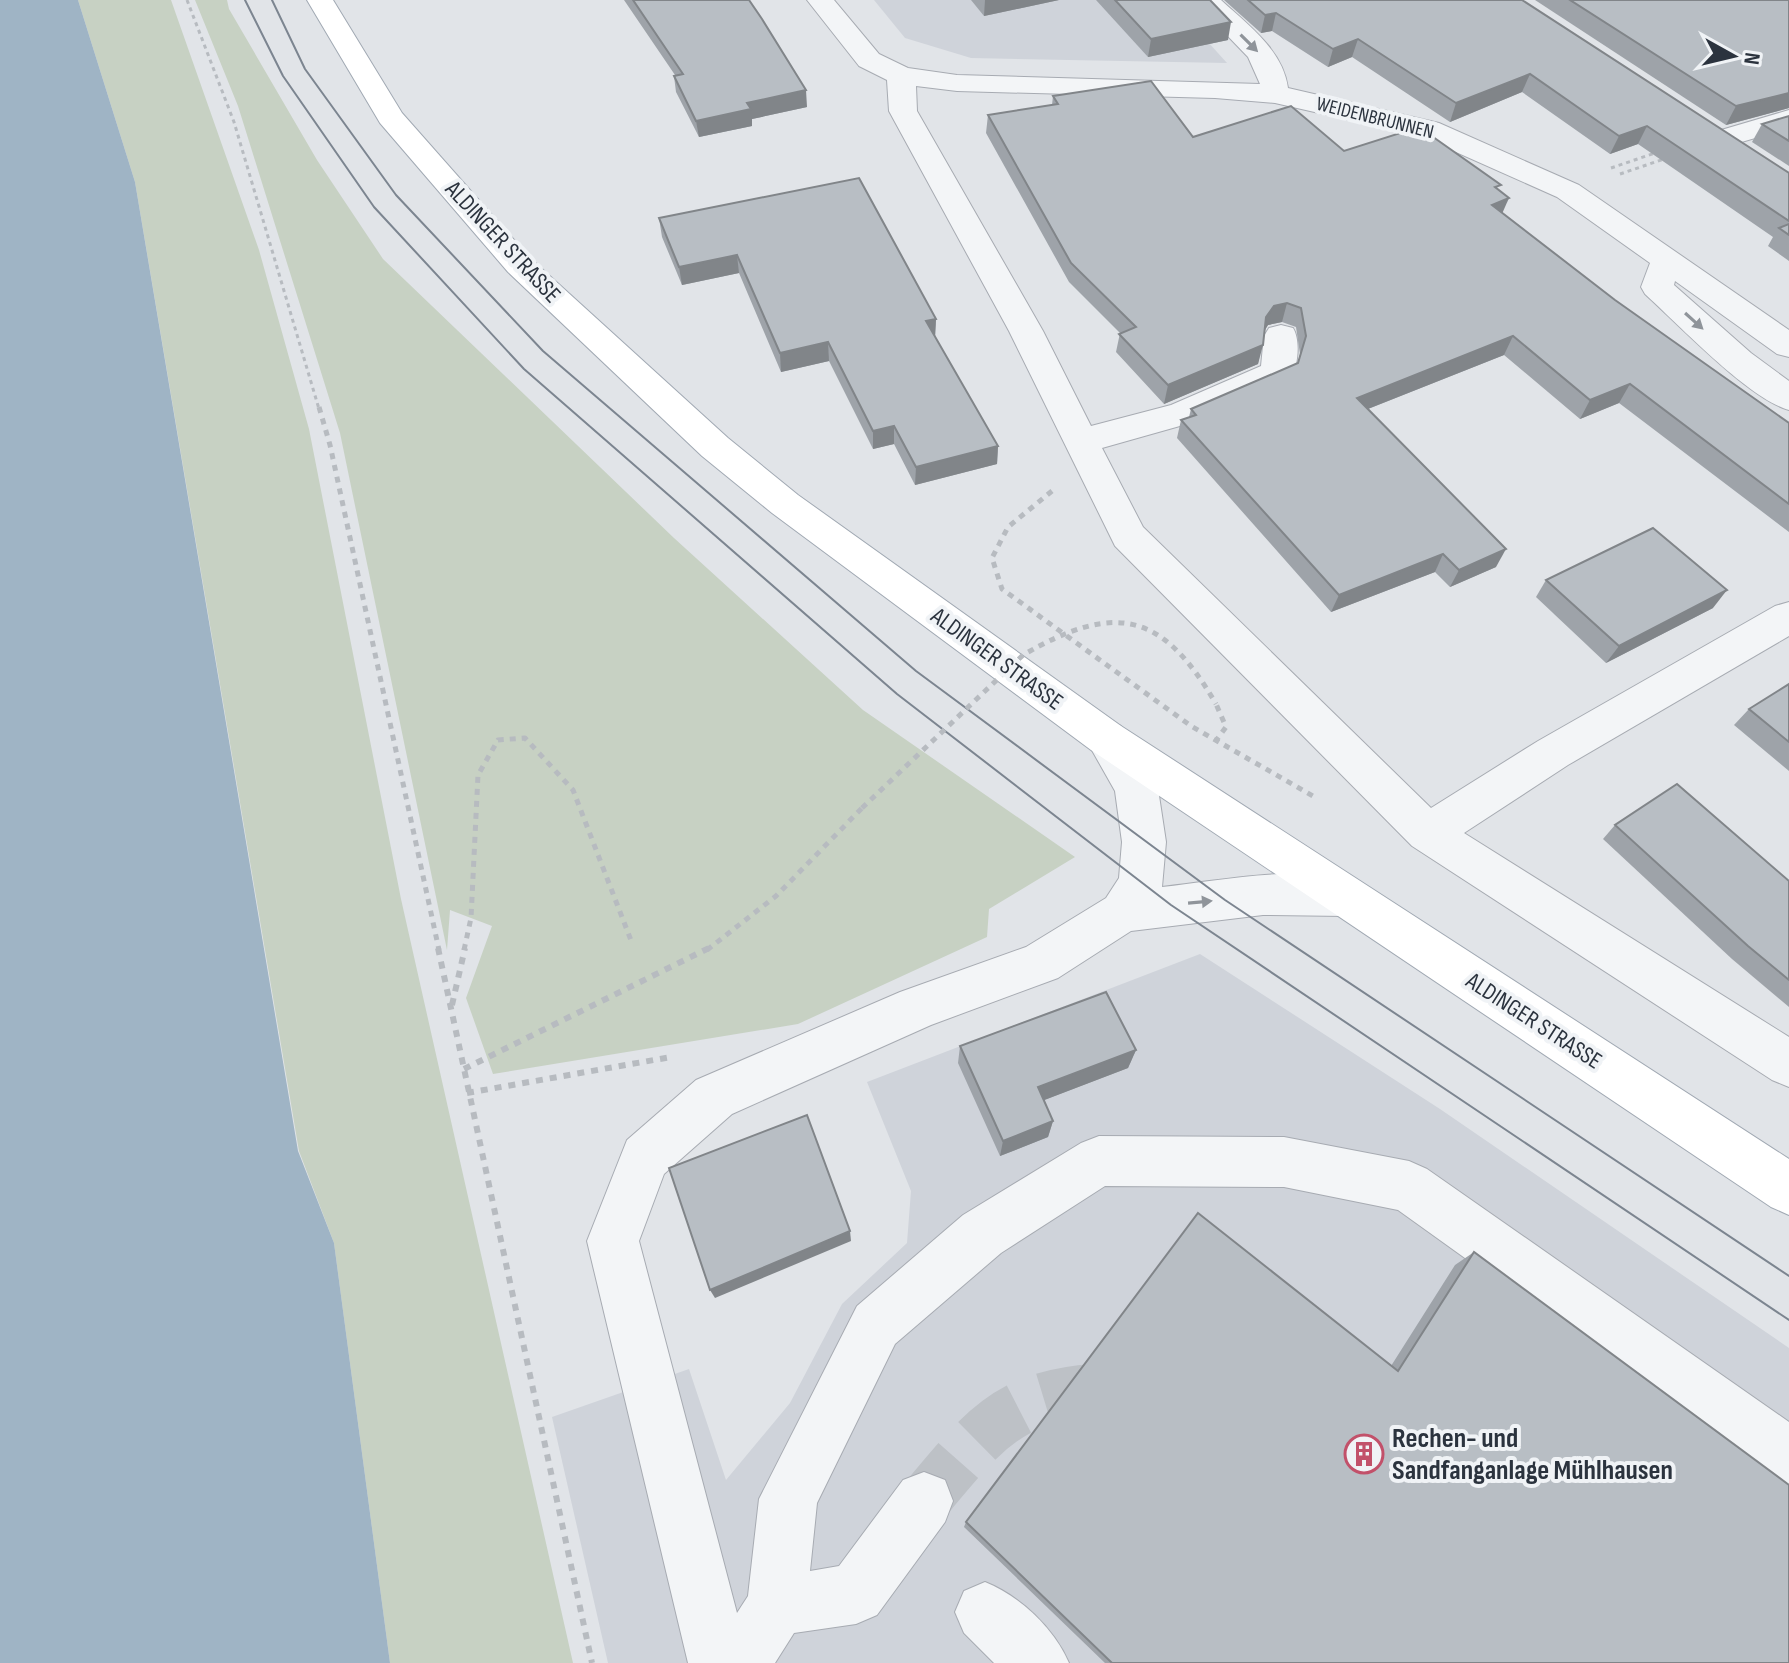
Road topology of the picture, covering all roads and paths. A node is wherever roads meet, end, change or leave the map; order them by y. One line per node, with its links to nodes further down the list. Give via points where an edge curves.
1 (187, 0): 24 (path, via 234,122 330,445)
2 (320, 0): 17 (main road, ALDINGER STRASSE, via 390,117 519,265 773,494)
3 (820, 0): 5 (street, via 869,60)
4 (1206, 0): 6 (street, one-way to 6, via 1267,61)
5 (901, 76): 6 (street, WEIDENBRUNNEN, via 957,83); 15 (street, via 903,111 1026,331)
6 (1275, 94): 10 (street, WEIDENBRUNNEN, via 1429,129)
7 (1789, 119): 8 (street)
8 (1711, 133): 9 (street); 10 (path); 10 (path)
9 (1755, 161)
10 (1562, 188): 11 (street, WEIDENBRUNNEN)
11 (1665, 261): 13 (street, WEIDENBRUNNEN); 14 (street, one-way to 14, via 1657,287)
12 (1281, 336): 15 (street, via 1278,372)
13 (1789, 346)
14 (1789, 398)
15 (1088, 455): 18 (path, via 1008,527 992,558 1002,589); 20 (street, via 1128,536)
16 (1789, 617): 20 (street, via 1553,753)
17 (1106, 738): 21 (main road, ALDINGER STRASSE); 22 (street, via 1136,789 1144,842 1141,883)
18 (1215, 742): 19 (path); 26 (path, bridge, via 1226,727 1216,704 1190,659 1169,639 1119,622 1082,625 1044,641 862,808 776,896 701,954)
19 (1326, 802)
20 (1428, 833): 25 (street)
21 (1345, 896): 22 (street, one-way to 21, via 1263,895); 29 (main road, ALDINGER STRASSE)
22 (1122, 912): 28 (street, via 1041,963 917,1008)
23 (632, 943): 24 (path, via 573,790 525,738 498,740 478,775 471,918)
24 (451, 1010): 26 (path)
25 (1789, 1064)
26 (464, 1069): 27 (path)
27 (467, 1093): 28 (path, via 685,1055); 34 (path)
28 (714, 1097): 35 (street, via 645,1158 613,1241)
29 (1789, 1189)
30 (1789, 1456): 32 (street, via 1409,1187 1284,1162 1099,1161 982,1234 876,1325 788,1499)
31 (924, 1501): 32 (street, via 856,1594)
32 (777, 1606): 36 (street)
33 (985, 1612): 37 (street)
34 (592, 1663)
35 (719, 1663)
36 (739, 1663)
37 (1038, 1663)

